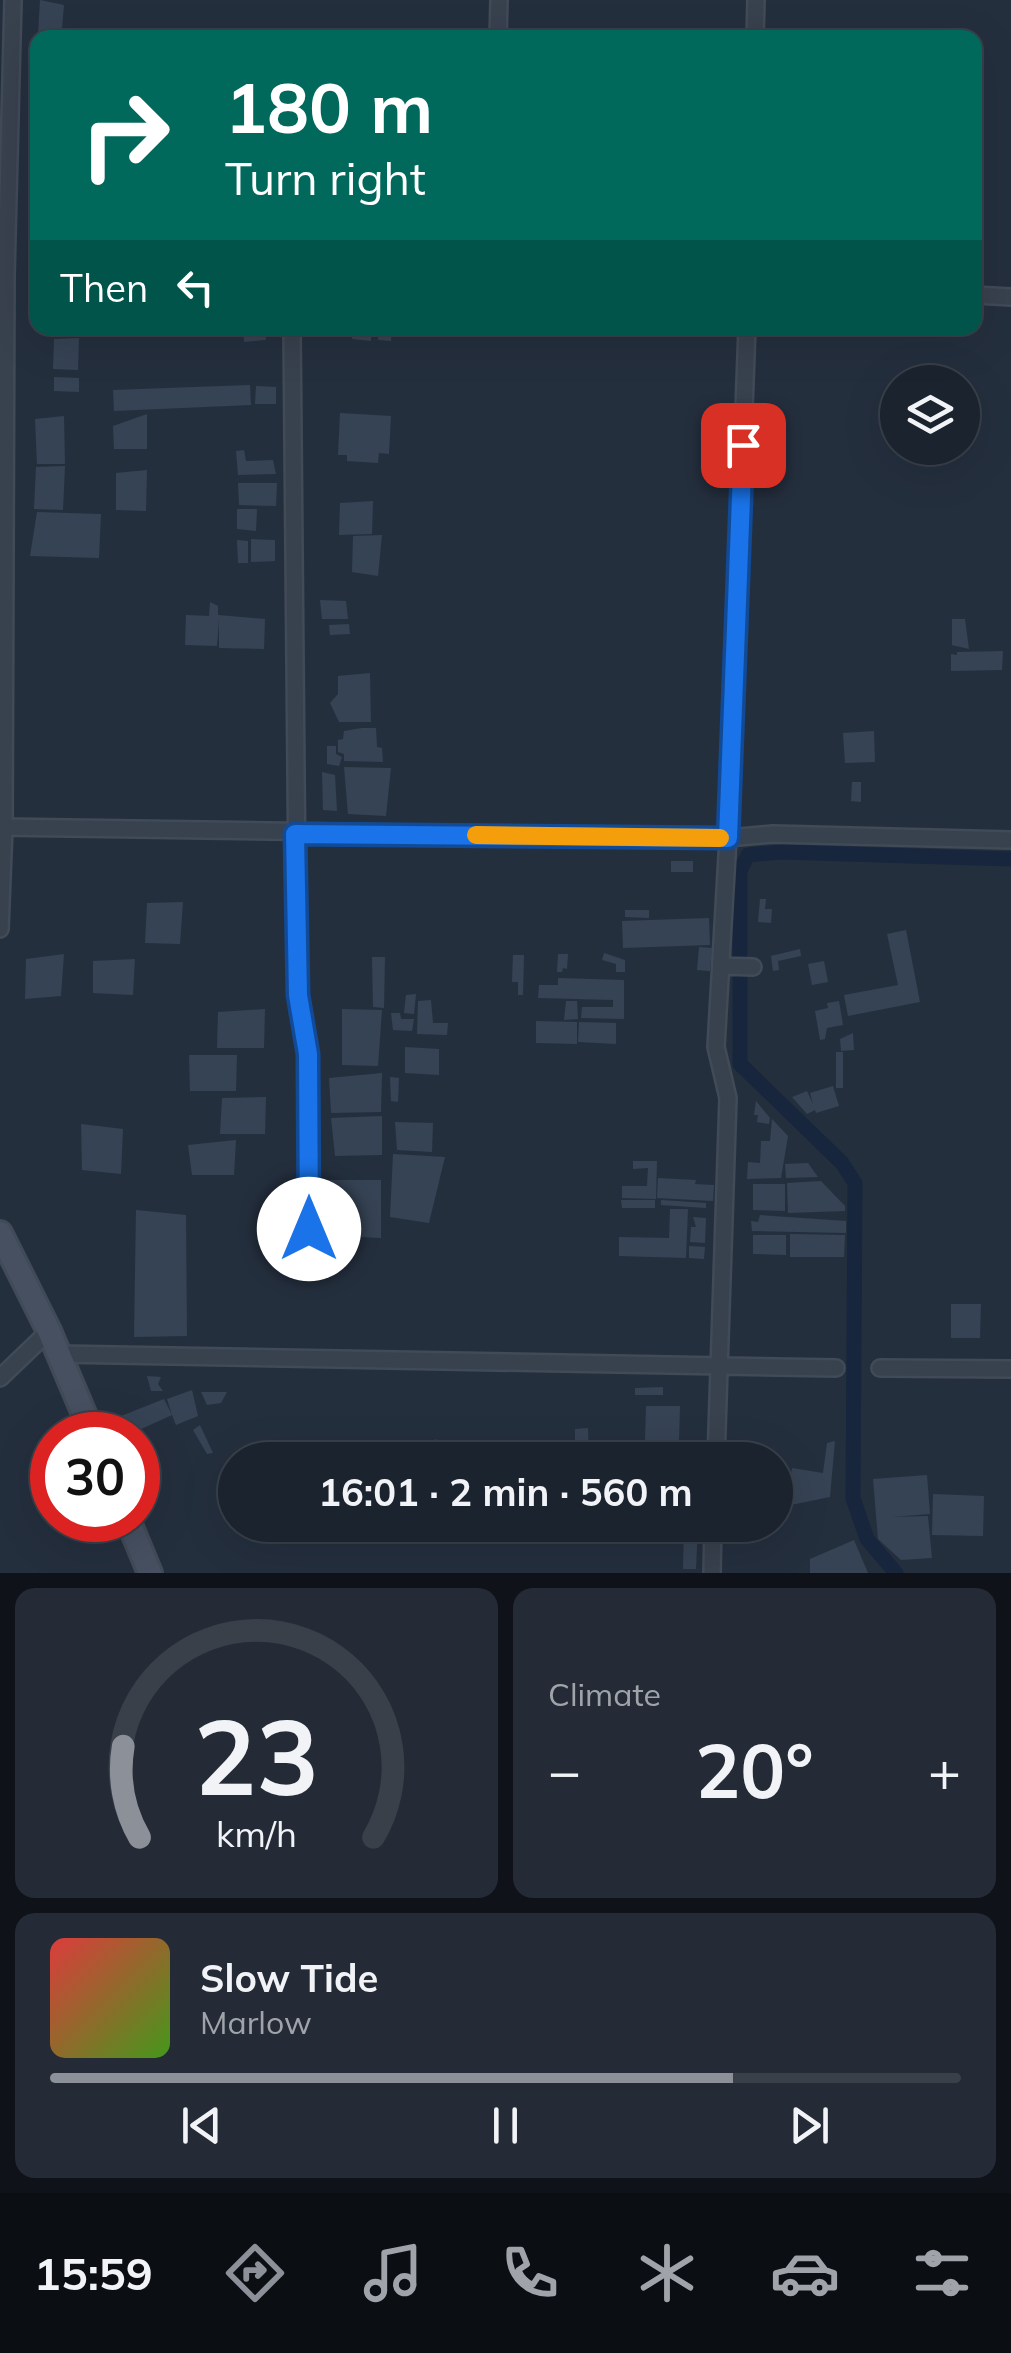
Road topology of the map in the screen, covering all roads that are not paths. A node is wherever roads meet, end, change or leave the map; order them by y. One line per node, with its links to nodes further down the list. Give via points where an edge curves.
1 (13, 0): 10 (street)
2 (499, 0): 4 (street)
3 (756, 0): 5 (street)
4 (498, 30)
5 (755, 30)
6 (982, 296): 7 (street)
7 (1011, 296)
8 (292, 335): 11 (street)
9 (748, 335): 12 (street)
10 (2, 828): 11 (street); 14 (street)
11 (295, 834): 12 (street); 17 (street, via 298,995 308,1054)
12 (728, 838): 13 (street); 15 (street)
13 (1011, 840)
14 (0, 930)
15 (721, 966): 16 (street); 21 (street, via 716,1047 728,1098)
16 (753, 967)
17 (309, 1229)
18 (0, 1233): 19 (main road)
19 (49, 1331): 20 (main road); 25 (street)
20 (59, 1354): 21 (street); 26 (main road)
21 (719, 1366): 22 (street); 27 (street)
22 (836, 1368)
23 (880, 1368): 24 (street)
24 (1011, 1369)
25 (0, 1378)
26 (83, 1412)
27 (717, 1442)
28 (137, 1542): 30 (main road)
29 (713, 1542): 31 (street)
30 (150, 1573)
31 (712, 1573)

